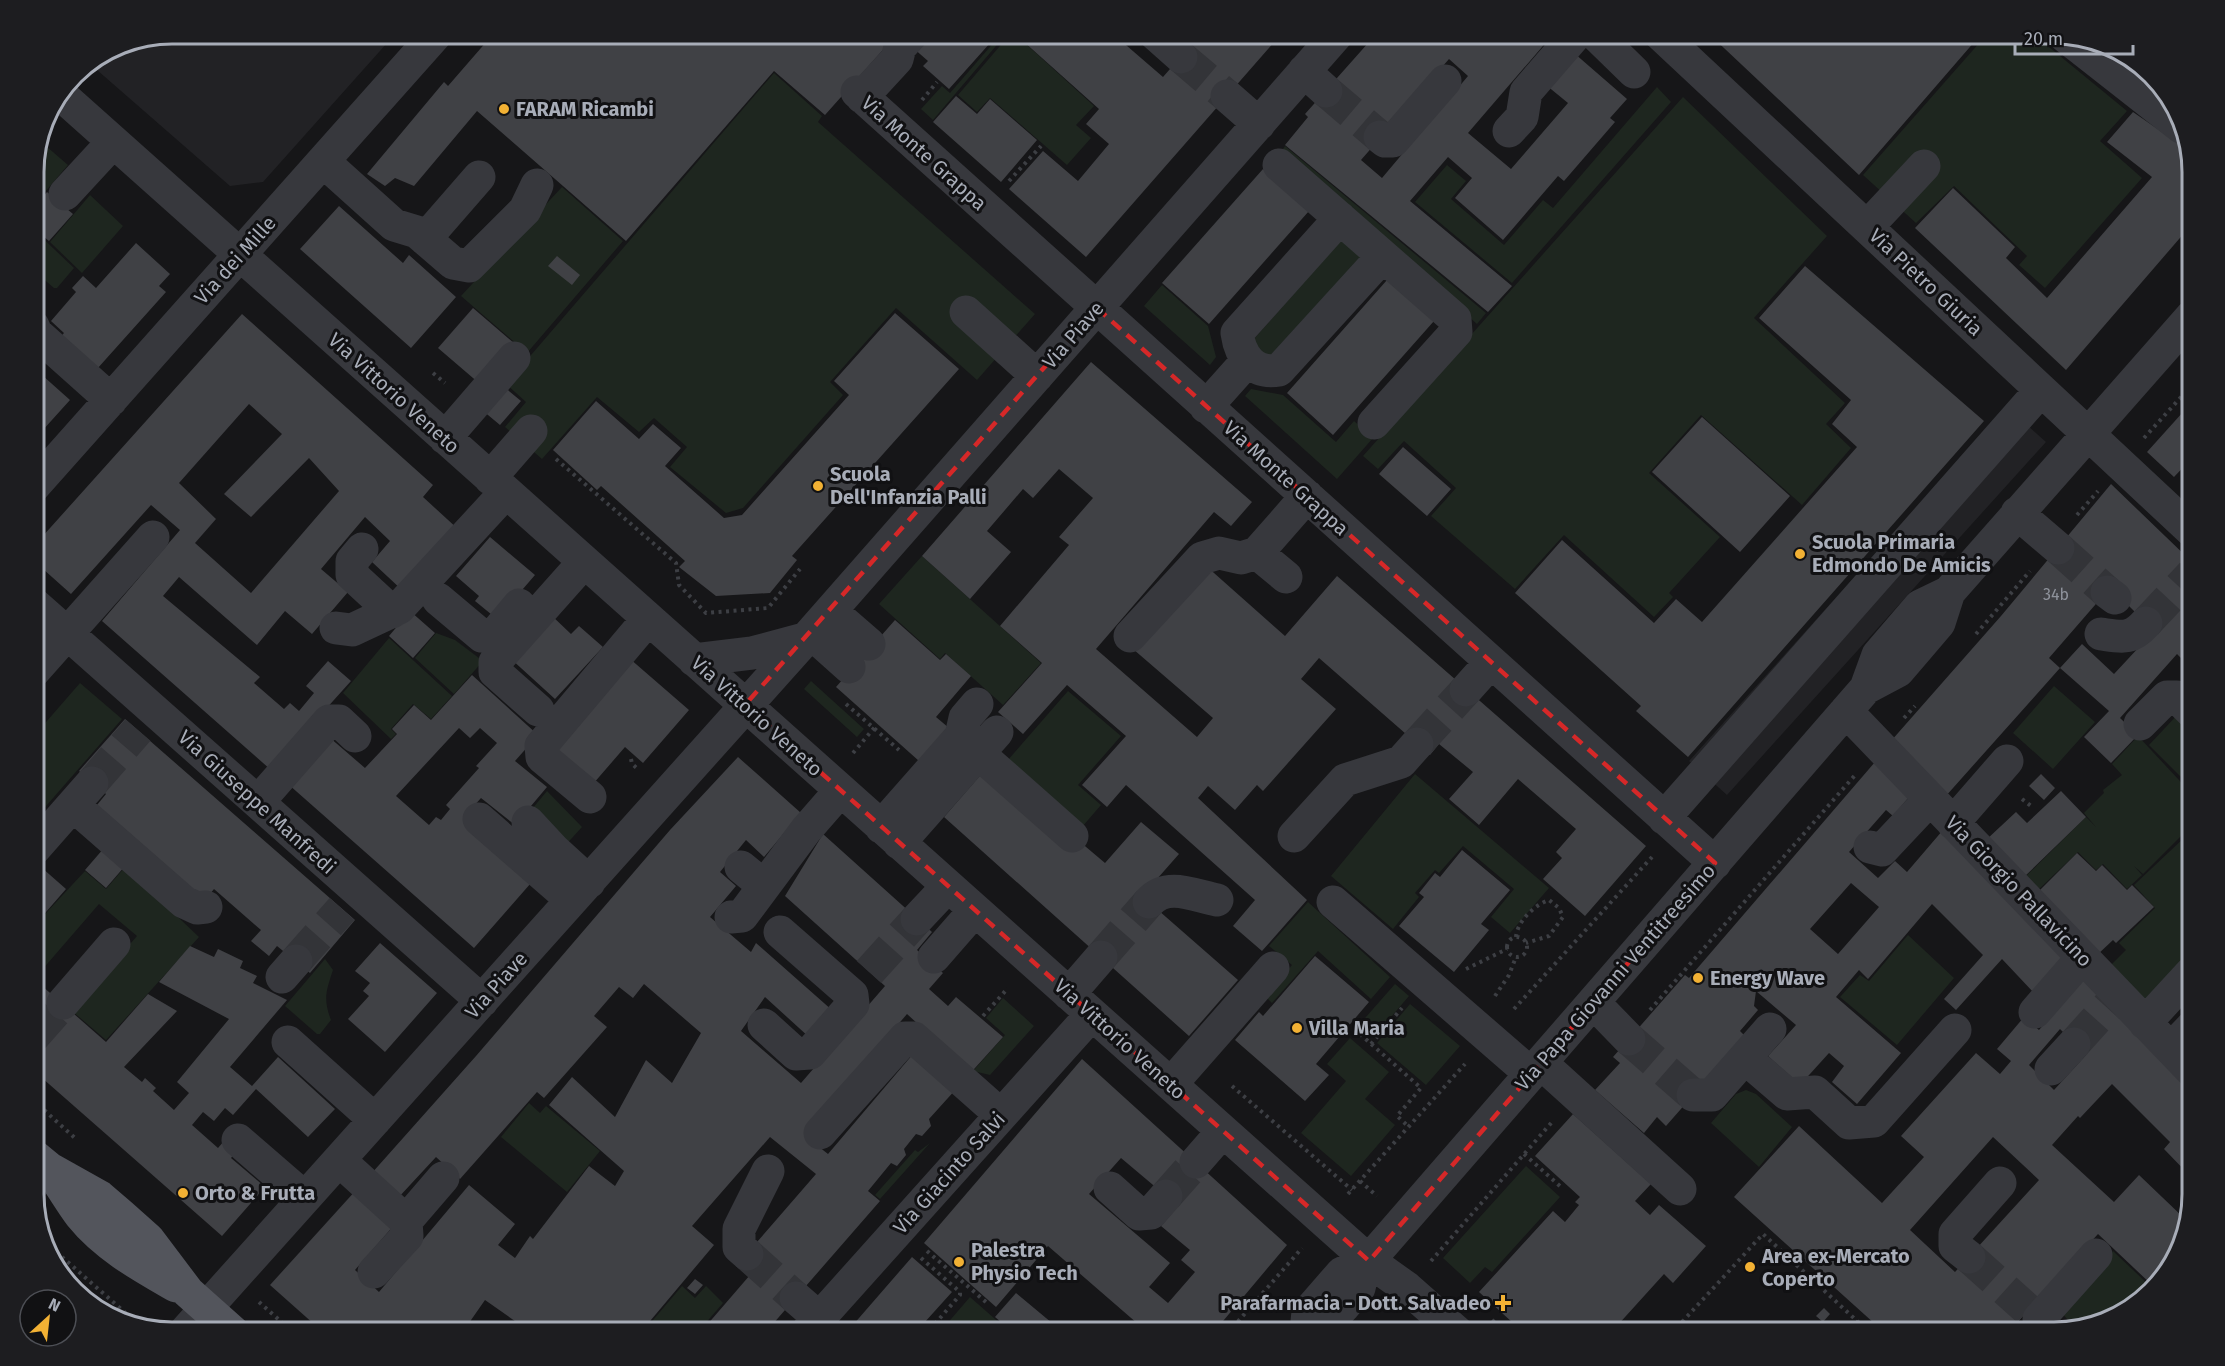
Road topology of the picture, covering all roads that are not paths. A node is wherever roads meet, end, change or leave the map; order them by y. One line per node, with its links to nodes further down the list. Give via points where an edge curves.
1 (427, 44): 19 (street, Via dei Mille)
2 (903, 44): 30 (street, Via Monte Grappa, via 897,59 859,95)
3 (1166, 44): 9 (street)
4 (1333, 44): 15 (street, Via Piave, via 1315,81)
5 (1567, 44): 16 (street, via 1526,92 1522,117)
6 (1605, 44): 10 (street)
7 (1671, 44): 26 (street, Via Pietro Giuria)
8 (2078, 46): 14 (street)
9 (1181, 57)
10 (1634, 72)
11 (1445, 81): 17 (street, via 1393,141)
12 (1227, 96): 15 (street)
13 (66, 99): 18 (street, Via Vittorio Veneto)
14 (2169, 118)
15 (1258, 124): 30 (street, Via Piave)
16 (1509, 131)
17 (1380, 137)
18 (112, 142): 24 (street); 28 (street, Via Vittorio Veneto)
19 (324, 162): 27 (street, via 394,225 417,232); 28 (street, Via dei Mille)
20 (1279, 165): 25 (street)
21 (1924, 166): 26 (street)
22 (479, 177): 27 (street)
23 (537, 185): 27 (street, via 525,210 469,266 453,263)
24 (65, 195)
25 (1340, 218): 29 (street); 35 (street, via 1237,333 1243,356)
26 (1867, 227): 38 (street, Via Pietro Giuria)
27 (425, 239)
28 (240, 255): 39 (street, Via dei Mille); 44 (street, Via Vittorio Veneto)
29 (1383, 256): 35 (street, via 1279,370 1260,369); 41 (street, via 1455,319 1456,332)
30 (1097, 308): 37 (street, Via Piave); 40 (street, Via Monte Grappa)
31 (966, 312): 37 (street)
32 (2181, 328): 43 (street, Via Papa Giovanni Ventitreesimo)
33 (44, 341): 39 (street)
34 (514, 358): 44 (street)
35 (1248, 360): 40 (street)
36 (44, 362): 39 (street)
37 (1037, 376): 61 (street, Via Piave)
38 (2041, 390): 43 (street, Via Pietro Giuria); 86 (street)
39 (105, 406): 45 (street, Via dei Mille)
40 (1206, 407): 47 (street, Via Monte Grappa)
41 (1374, 423)
42 (531, 431): 46 (street)
43 (2087, 433): 48 (street, Via Papa Giovanni Ventitreesimo); 49 (street, Via Pietro Giuria)
44 (445, 438): 46 (street, Via Vittorio Veneto)
45 (44, 475)
46 (498, 485): 54 (street, Via Vittorio Veneto); 57 (street)
47 (1307, 496): 53 (street); 69 (street, Via Monte Grappa)
48 (2018, 513): 51 (street); 71 (street, Via Papa Giovanni Ventitreesimo, via 1949,592 1939,622 1898,671)
49 (2181, 521)
50 (153, 537): 63 (street)
51 (2056, 546)
52 (362, 549): 57 (street, via 351,561 352,575)
53 (1257, 553): 55 (street); 65 (street, via 1241,558 1219,553 1202,558)
54 (576, 555): 56 (street, via 494,635 482,636); 59 (street, Via Vittorio Veneto); 75 (street, via 495,662 495,672)
55 (1286, 577)
56 (438, 598)
57 (392, 612): 62 (street, via 352,630)
58 (44, 613): 63 (street, Via Giuseppe Manfredi)
59 (648, 619): 68 (street, Via Vittorio Veneto); 81 (street, via 541,746 542,757)
60 (2146, 623): 64 (street, via 2136,634)
61 (817, 627): 66 (street); 68 (street, via 752,653); 74 (street, Via Piave)
62 (336, 628)
63 (67, 634): 67 (street); 83 (street, Via Giuseppe Manfredi, via 147,721)
64 (2101, 634)
65 (1130, 636)
66 (859, 656)
67 (44, 660)
68 (694, 660): 74 (street, Via Vittorio Veneto)
69 (1491, 662): 70 (street); 86 (street, Via Monte Grappa)
70 (1466, 690)
71 (1856, 700): 82 (street, Via Giorgio Pallavicino, via 1880,746); 93 (street, Via Papa Giovanni Ventitreesimo)
72 (2182, 702): 76 (street, via 2167,697)
73 (977, 704): 88 (street, via 965,718 961,736)
74 (746, 705): 80 (street, Via Vittorio Veneto); 95 (street, Via Piave)
75 (538, 710)
76 (2140, 724)
77 (355, 736): 83 (street, via 339,721 329,722)
78 (1417, 744): 90 (street, via 1401,762 1345,780)
79 (2007, 761): 87 (street)
80 (840, 790): 88 (street, Via Vittorio Veneto); 101 (street, via 806,830 753,876 742,916)
81 (590, 797)
82 (1930, 799): 87 (street, Via Giorgio Pallavicino); 92 (street, via 1882,850)
83 (258, 802): 110 (street, Via Giuseppe Manfredi, via 350,900)
84 (479, 819): 95 (street)
85 (528, 822): 95 (street, via 554,850)
86 (1670, 823): 93 (street, Via Monte Grappa)
87 (1953, 823): 107 (street, Via Giorgio Pallavicino)
88 (890, 835): 89 (street, via 987,742); 94 (street, Via Vittorio Veneto)
89 (1072, 836)
90 (1294, 836)
91 (44, 838): 99 (street, via 83,794 184,902 197,908)
92 (1870, 847)
93 (1715, 863): 112 (street, Via Papa Giovanni Ventitreesimo)
94 (948, 886): 100 (street, Via Vittorio Veneto); 102 (street)
95 (580, 891): 110 (street, Via Piave)
96 (1217, 900): 97 (street, via 1169,890)
97 (1149, 902)
98 (1332, 902): 124 (street, via 1489,1037)
99 (206, 906)
100 (975, 910): 105 (street); 113 (street, Via Vittorio Veneto)
101 (731, 917)
102 (917, 919)
103 (780, 932): 116 (street, via 859,983 852,995 853,1004 810,1053 796,1054)
104 (114, 944): 111 (street)
105 (934, 957)
106 (1101, 957): 113 (street, Via Giacinto Salvi)
107 (2082, 958): 114 (street); 115 (street, Via Giorgio Pallavicino, via 2114,999)
108 (1273, 968): 126 (street)
109 (2182, 983): 115 (street)
110 (482, 1001): 129 (street, Via Piave)
111 (63, 1003)
112 (1594, 1003): 119 (street); 124 (street, Via Papa Giovanni Ventitreesimo)
113 (1080, 1004): 126 (street, Via Vittorio Veneto); 128 (street, Via Giacinto Salvi)
114 (2036, 1012)
115 (2145, 1023): 122 (street, Via Giorgio Pallavicino)
116 (764, 1025)
117 (1770, 1029): 123 (street)
118 (1955, 1030): 123 (street, via 1874,1121 1849,1123 1815,1092 1787,1094)
119 (1628, 1038)
120 (288, 1042): 129 (street)
121 (2074, 1044): 125 (street)
122 (2182, 1047)
123 (1745, 1058): 127 (street, via 1712,1095)
124 (1536, 1069): 140 (street, via 1576,1095); 147 (street, Via Papa Giovanni Ventitreesimo)
125 (2051, 1069)
126 (1171, 1084): 130 (street, Via Vittorio Veneto)
127 (1693, 1095)
128 (1001, 1115): 131 (street, via 914,1038 904,1038); 150 (street, Via Giacinto Salvi)
129 (375, 1120): 133 (street, Via Piave)
130 (1223, 1131): 134 (street); 147 (street, Via Vittorio Veneto)
131 (820, 1133)
132 (238, 1140): 142 (street)
133 (339, 1160): 142 (street, Via Piave); 143 (street)
134 (1196, 1162)
135 (44, 1170): 149 (main road, via 100,1197 148,1239)
136 (768, 1171): 144 (street, via 739,1229 739,1247)
137 (443, 1178): 143 (street)
138 (2000, 1183): 146 (street, via 1955,1234 1955,1246)
139 (1110, 1188): 141 (street, via 1139,1214 1151,1213)
140 (1680, 1189)
141 (1166, 1196)
142 (305, 1198): 149 (street, Via Piave)
143 (406, 1221): 148 (street, via 406,1236)
144 (747, 1254)
145 (2096, 1255): 151 (street)
146 (1969, 1257)
147 (1366, 1264): 154 (street, Via Papa Giovanni Ventitreesimo, via 1359,1288); 155 (street, Via Vittorio Veneto, via 1407,1288)
148 (374, 1272)
149 (197, 1300): 152 (street, Via Piave); 153 (main road)
150 (807, 1316)
151 (2043, 1320)
152 (188, 1322)
153 (222, 1322)
154 (1330, 1322)
155 (1446, 1322)

